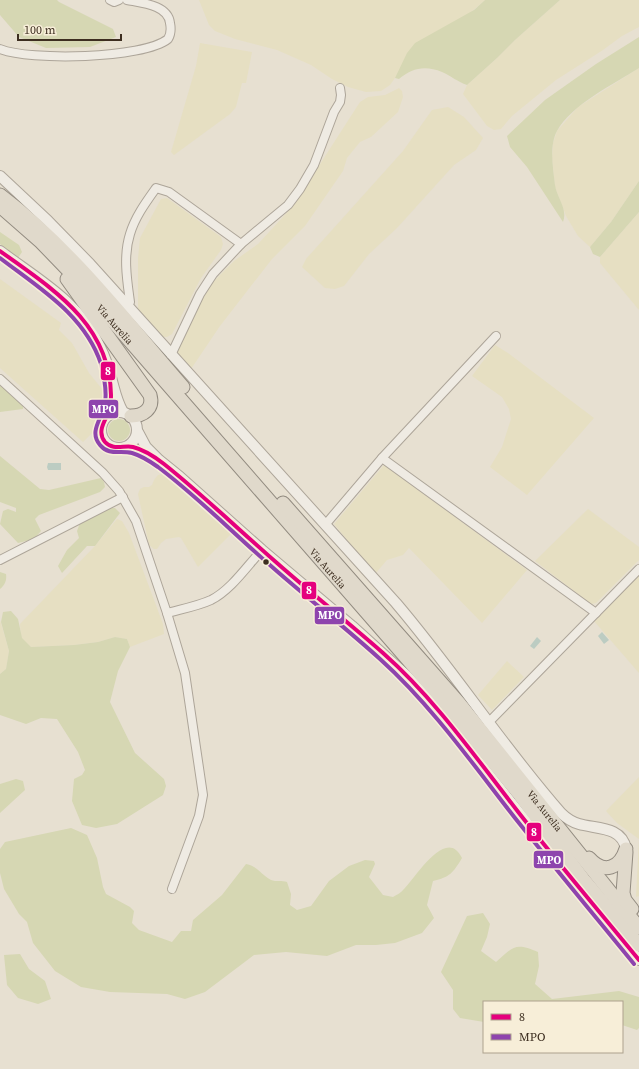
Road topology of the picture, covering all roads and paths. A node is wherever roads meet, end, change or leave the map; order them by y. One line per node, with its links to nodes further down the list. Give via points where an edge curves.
1 (110, 0): 2 (street)
2 (119, 0)
3 (127, 0): 4 (street, via 164,10 170,17 168,39 152,47 137,50 67,56 26,55)
4 (0, 49)
5 (340, 88): 9 (street, via 340,102 314,165 300,189 288,205)
6 (0, 176): 11 (street, via 68,241)
7 (0, 195): 30 (highway, Via Aurelia, via 67,255 109,301 459,703)
8 (3, 208): 16 (highway, via 68,281 150,395 151,403 148,410 140,415); 35 (highway, Via Aurelia, via 68,270 437,693 520,795 583,879)
9 (241, 244): 11 (street, via 169,192 156,188 130,233 126,264 130,302); 13 (street, via 206,284)
10 (0, 251): 14 (street, via 69,303 91,330)
11 (127, 306): 13 (street)
12 (496, 336): 20 (street)
13 (171, 355): 23 (street)
14 (109, 370): 16 (street, via 117,401); 17 (street, via 111,403)
15 (0, 379): 22 (street, via 104,473)
16 (127, 414): 17 (street, via 112,414); 18 (street, via 136,423)
17 (107, 417): 19 (street, via 101,427 106,443 116,448)
18 (138, 432): 19 (street); 21 (street, via 146,447)
19 (128, 446): 21 (street, via 144,451)
20 (382, 458): 23 (street); 28 (street)
21 (159, 460): 24 (street)
22 (123, 496): 25 (street); 27 (street, via 136,521)
23 (325, 524): 29 (street, via 412,622)
24 (262, 550): 27 (street, via 219,595 203,603); 36 (street, via 387,657 433,704)
25 (0, 560)
26 (639, 569): 28 (street)
27 (167, 613): 32 (street, via 185,673 203,795 199,816)
28 (596, 613): 29 (street)
29 (488, 723): 31 (street, via 564,816 579,824 616,833 623,839)
30 (554, 823): 31 (highway, via 570,835 599,867 615,865); 34 (highway, Via Aurelia)
31 (626, 849): 33 (highway, via 623,895)
32 (172, 889)
33 (639, 919)
34 (639, 928)
35 (639, 945)
36 (639, 960)

